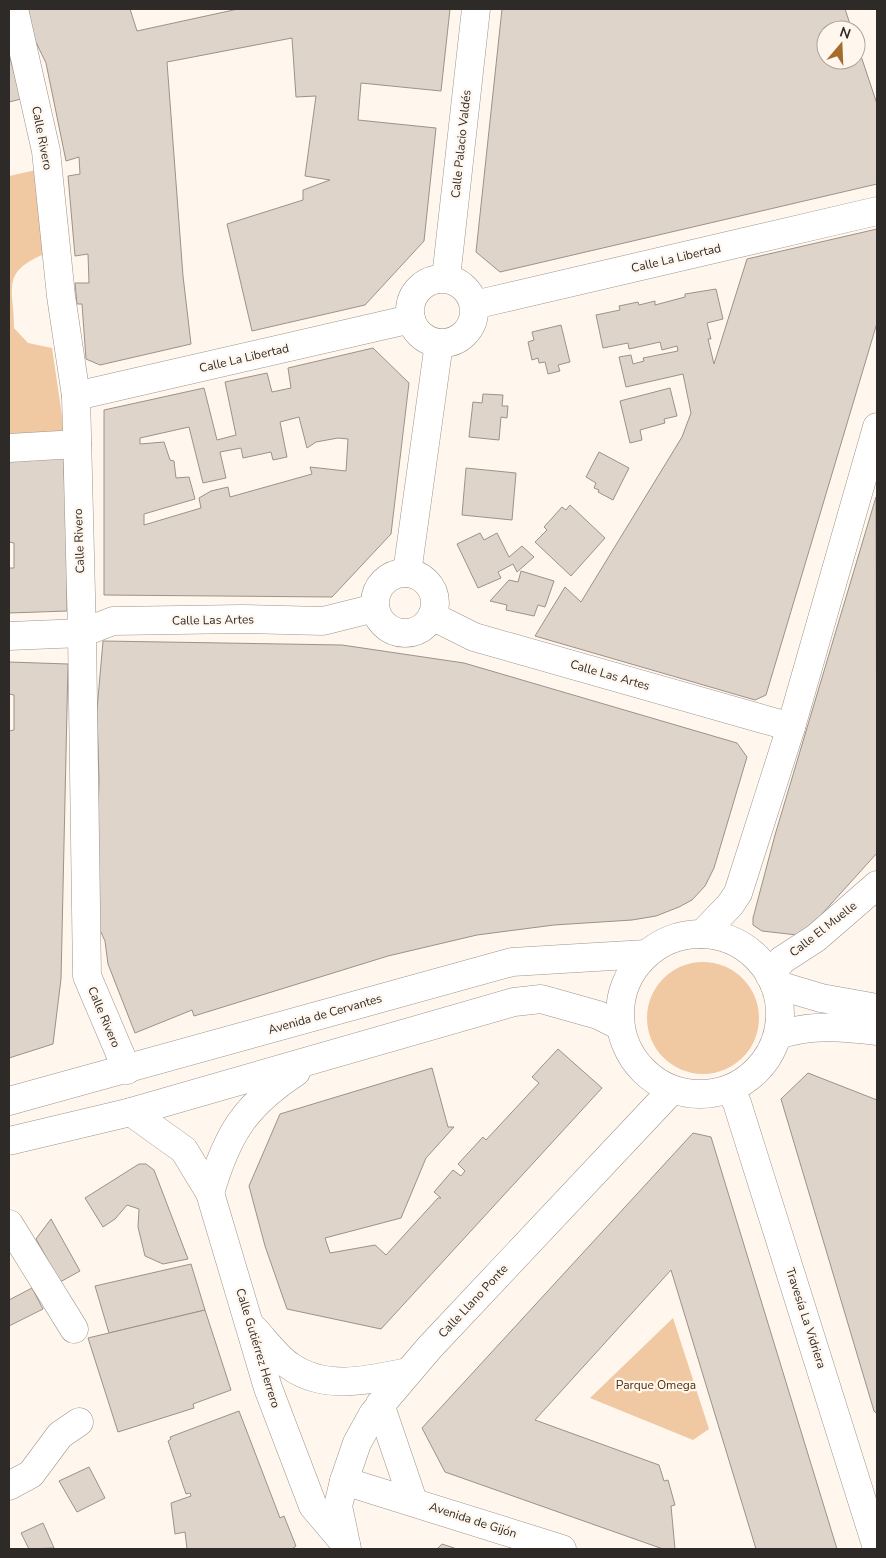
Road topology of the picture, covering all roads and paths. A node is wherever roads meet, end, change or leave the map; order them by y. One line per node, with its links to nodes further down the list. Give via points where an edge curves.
1 (14, 9): 8 (main road, Calle Rivero, via 46,151 61,296)
2 (476, 9): 4 (main road, Calle Palacio Valdés)
3 (877, 211): 5 (main road, Calle La Libertad)
4 (446, 278): 5 (main road, via 467,290); 6 (main road, via 428,281 421,286 411,301)
5 (474, 305): 7 (main road, via 472,325 466,333 449,342)
6 (411, 319): 7 (main road, via 421,335); 8 (main road, Calle La Libertad)
7 (438, 343): 12 (main road)
8 (76, 396): 10 (main road, Calle Rivero)
9 (877, 427): 17 (main road)
10 (76, 444): 11 (main road); 15 (main road, Calle Rivero)
11 (9, 448)
12 (407, 573): 13 (main road, via 397,574 379,587); 14 (main road, via 417,576 431,589)
13 (375, 608): 14 (main road, via 385,626 405,633 420,628); 15 (main road, Calle Las Artes, via 323,621 242,618 113,621)
14 (432, 616): 17 (main road, Calle Las Artes, via 474,637)
15 (82, 633): 16 (main road, Calle Las Artes); 27 (main road, Calle Rivero, via 86,976)
16 (9, 636)
17 (791, 727): 19 (main road, via 738,893)
18 (877, 885): 21 (main road, Calle El Muelle, via 816,938 782,960)
19 (702, 934): 20 (main road, via 676,938); 21 (main road, via 740,945 757,958)
20 (646, 954): 23 (main road, via 624,987 619,1009); 27 (main road, Avenida de Cervantes, via 512,962)
21 (772, 980): 22 (main road, via 802,993); 25 (main road, via 780,1014)
22 (877, 1008)
23 (620, 1026): 26 (main road, via 598,1015 541,998 514,1002); 29 (main road, via 626,1048 638,1066 654,1081)
24 (877, 1031): 25 (main road, via 834,1026)
25 (790, 1032): 28 (main road, via 757,1071)
26 (318, 1058): 31 (main road); 33 (main road, via 270,1089 241,1120 221,1155)
27 (127, 1070): 30 (main road, Avenida de Cervantes)
28 (730, 1089): 29 (main road, via 703,1095); 40 (main road, Travesía La Vidriera)
29 (672, 1090): 37 (main road, Calle Llano Ponte)
30 (9, 1101)
31 (130, 1112): 32 (main road); 33 (main road, Calle Gutiérrez Herrero, via 184,1150)
32 (9, 1141)
33 (210, 1193): 35 (main road, Calle Gutiérrez Herrero)
34 (9, 1224): 36 (main road)
35 (251, 1325): 37 (main road, via 290,1366 318,1379 356,1383); 44 (main road, Calle Gutiérrez Herrero, via 268,1388 313,1506)
36 (74, 1329)
37 (408, 1372): 38 (main road, Calle Llano Ponte)
38 (380, 1404): 41 (main road, Calle Llano Ponte, via 357,1443); 43 (main road, Avenida de Gijón)
39 (79, 1422): 42 (main road, via 60,1435 31,1474)
40 (867, 1476): 45 (main road, Travesía La Vidriera)
41 (344, 1481): 43 (main road, Avenida de Gijón); 44 (main road, Calle Llano Ponte, via 338,1506)
42 (9, 1486)
43 (413, 1501): 46 (main road, Avenida de Gijón)
44 (346, 1547)
45 (877, 1548)
46 (562, 1549)

